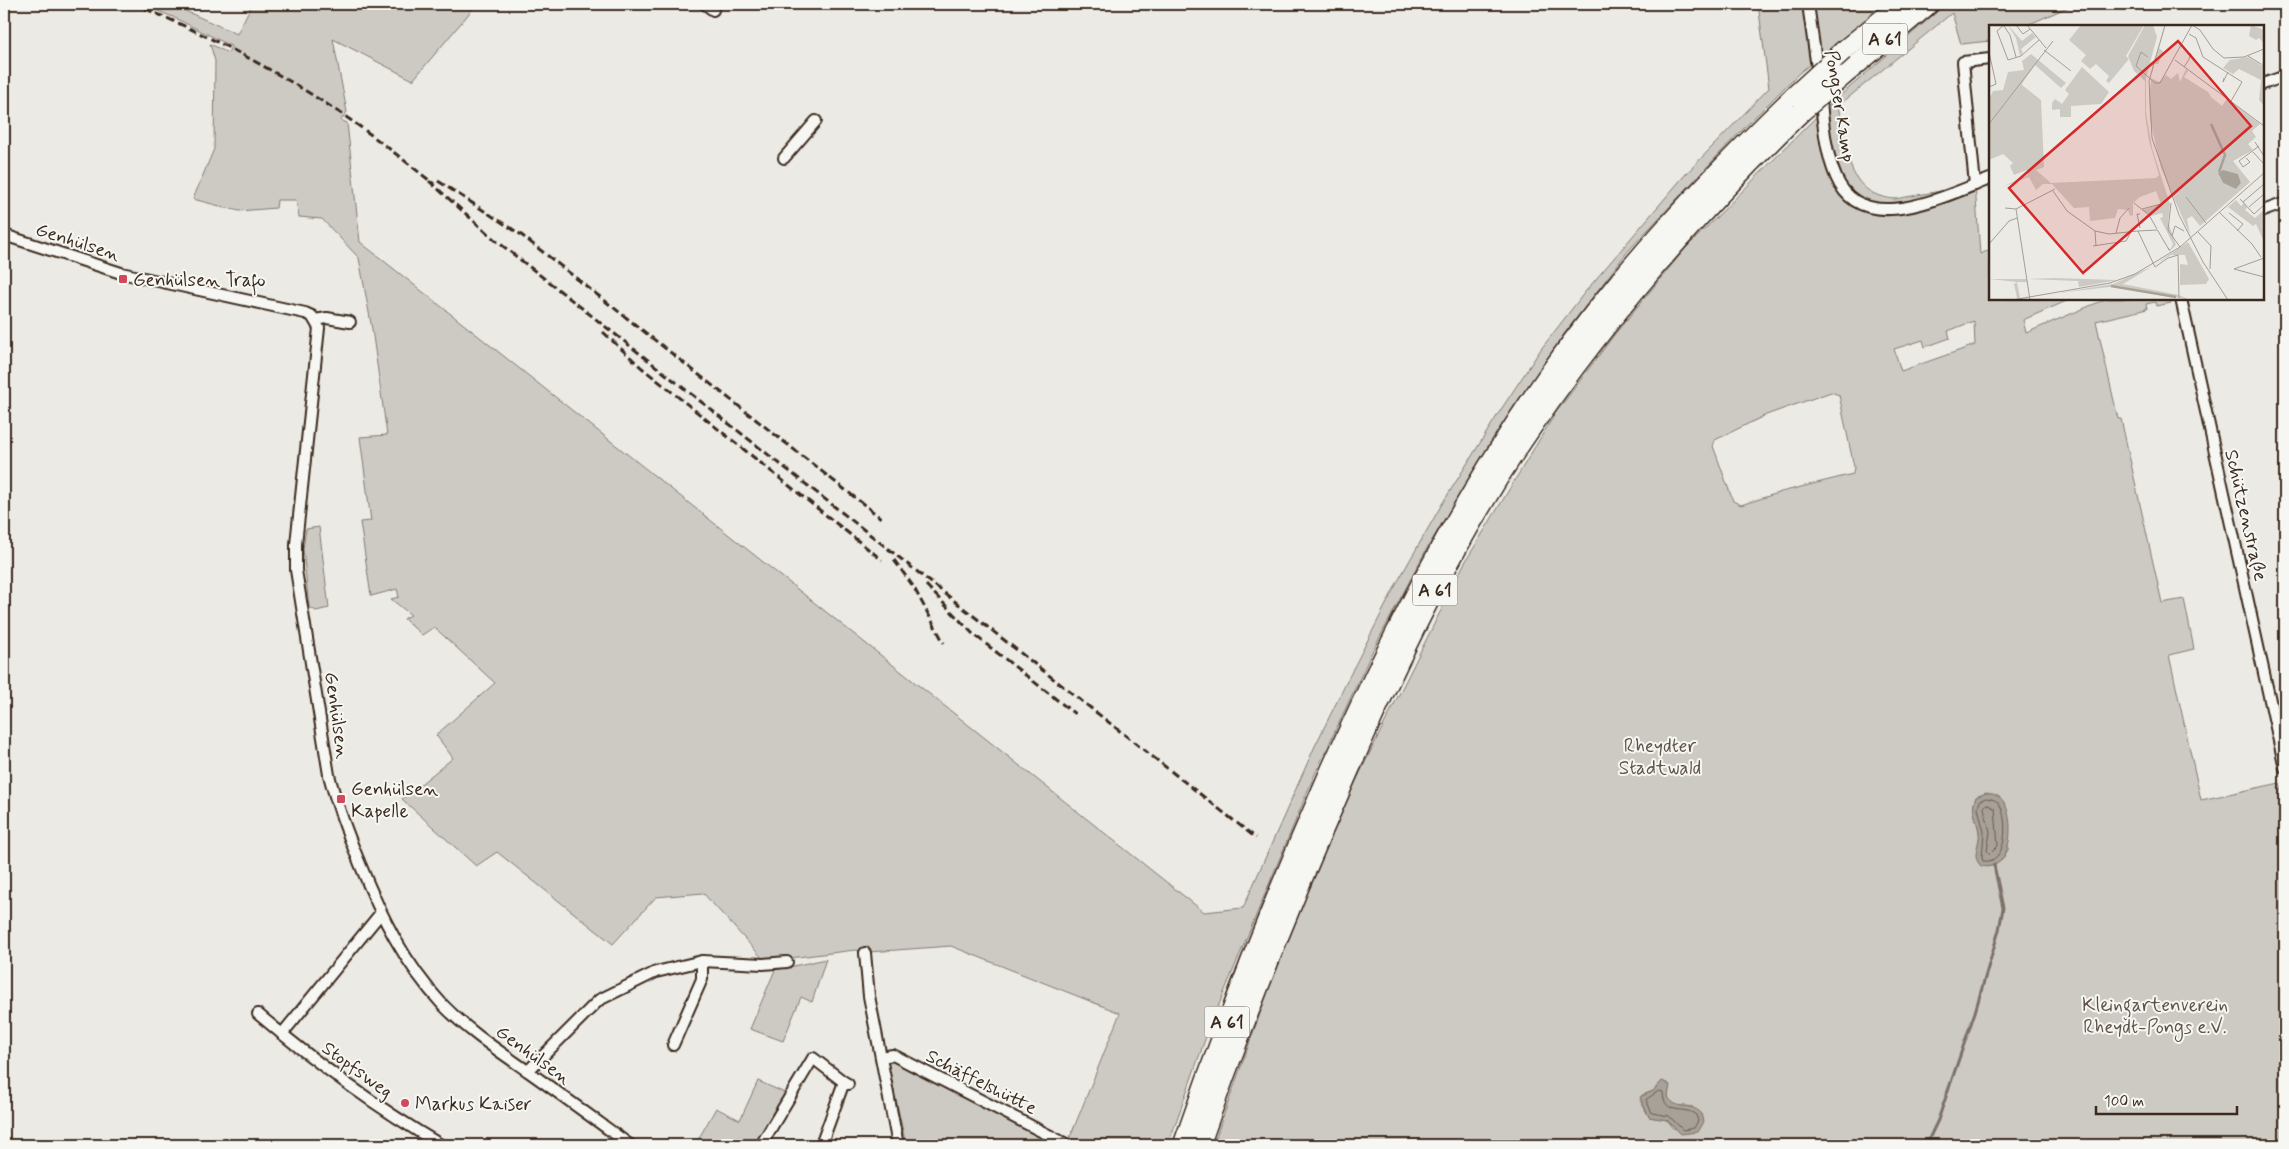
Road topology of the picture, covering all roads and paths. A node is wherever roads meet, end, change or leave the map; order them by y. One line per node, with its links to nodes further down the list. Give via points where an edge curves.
1 (1808, 4): 11 (street, Pongser Kamp, via 1827,144 1834,175 1845,192 1872,209 1893,211)
2 (1901, 4): 7 (highway, A 61, bridge, via 1844,51)
3 (1929, 4): 7 (highway, A 61, bridge, via 1843,76)
4 (1989, 59): 11 (street, via 1963,62)
5 (2285, 76): 6 (street)
6 (2264, 84)
7 (1797, 104): 34 (highway, A 61, via 1725,162 1615,286 1554,368 1465,504 1377,670 1304,831 1227,1021); 35 (highway, A 61, via 1652,268 1597,336 1517,449 1479,511 1417,625 1339,794 1244,1026)
8 (816, 121): 9 (street)
9 (784, 158)
10 (1989, 179): 11 (street, Pongser Kamp)
11 (1974, 185)
12 (2284, 202): 13 (street)
13 (2264, 212)
14 (4, 235): 16 (street, Genhülsen, via 121,273 305,313)
15 (2181, 300): 18 (street, Schützenstraße)
16 (316, 320): 17 (street, Genhülsen, via 327,318); 19 (street, Genhülsen, via 319,328 296,570 329,775 339,810)
17 (350, 322)
18 (2285, 768)
19 (380, 914): 24 (street); 27 (street, Genhülsen, via 409,964 443,1004 491,1046)
20 (865, 953): 26 (street, via 868,996)
21 (702, 961): 22 (street); 25 (street, via 702,979); 27 (street, via 656,972 600,1000)
22 (788, 962)
23 (258, 1014): 24 (street, Stopfsweg)
24 (282, 1034): 29 (street, Stopfsweg, via 376,1106)
25 (673, 1045)
26 (881, 1057): 28 (street, Schäffelshütte, via 893,1055); 33 (street)
27 (528, 1071): 30 (street, Genhülsen)
28 (1066, 1144)
29 (441, 1145)
30 (630, 1145)
31 (761, 1145): 32 (street, via 813,1058 846,1083)
32 (821, 1145)
33 (898, 1145)
34 (1182, 1145)
35 (1200, 1145)

